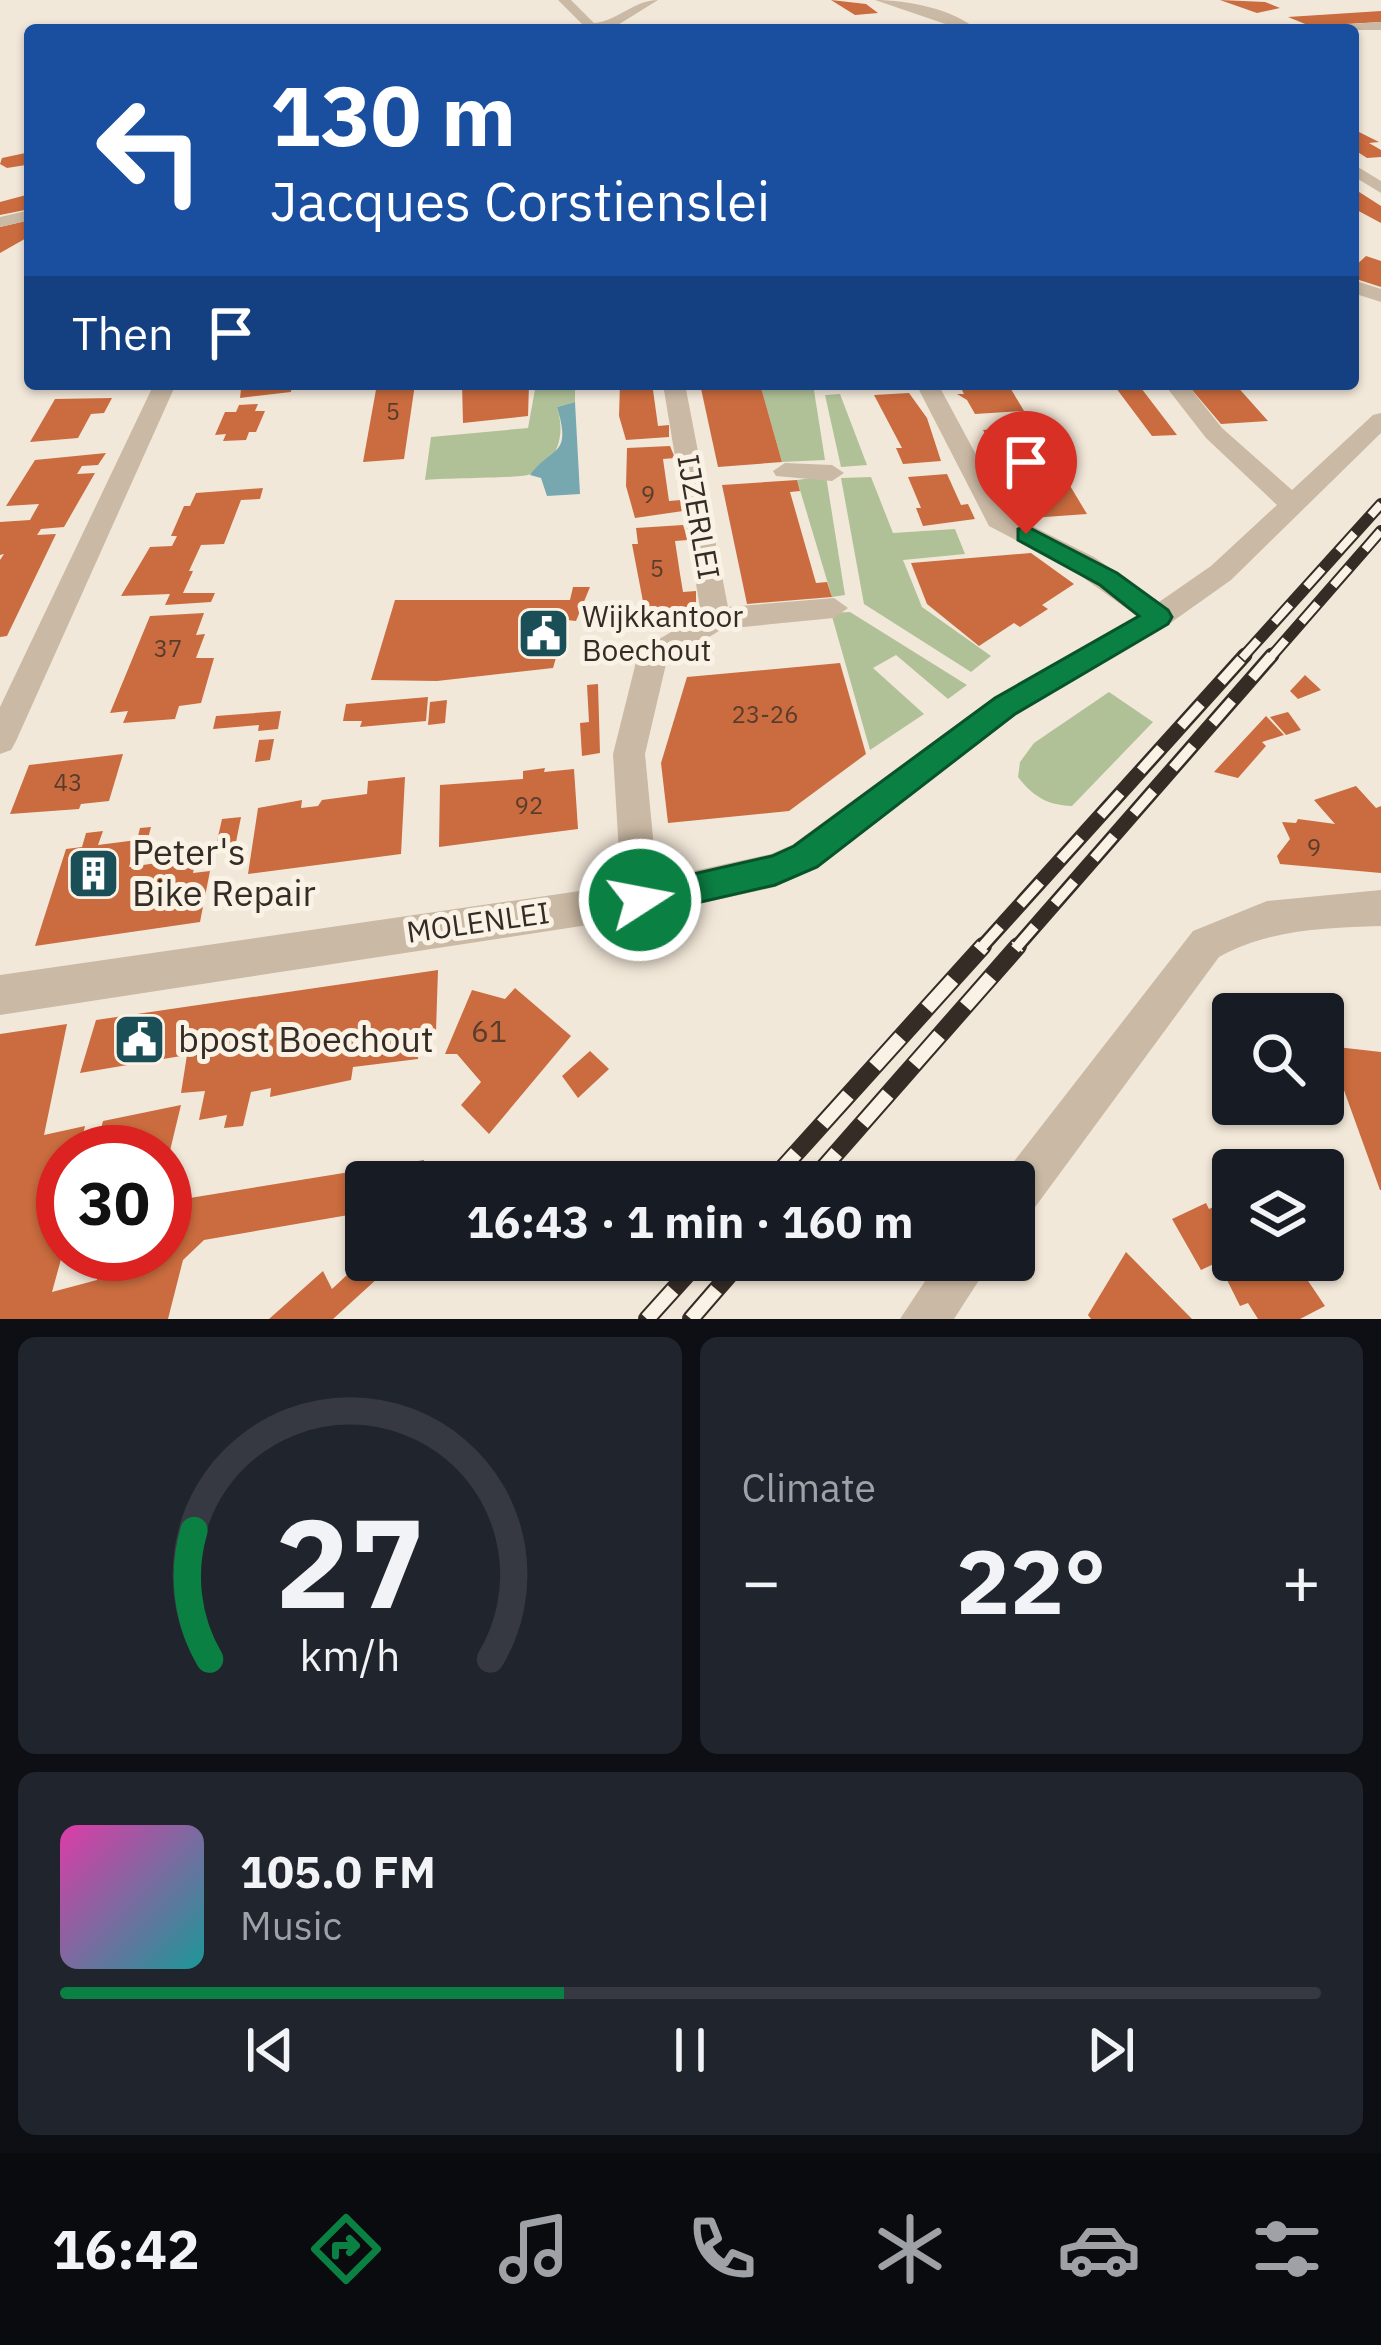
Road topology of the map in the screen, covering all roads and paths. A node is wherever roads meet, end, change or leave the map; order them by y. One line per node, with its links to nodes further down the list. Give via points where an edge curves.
1 (563, 0): 4 (street)
2 (652, 0): 5 (street)
3 (881, 0): 6 (street)
4 (589, 24)
5 (617, 24)
6 (962, 24)
7 (162, 390): 18 (street)
8 (675, 390): 17 (street, IJZERLEI)
9 (930, 390): 16 (street, via 998,520 1096,571)
10 (1180, 390): 14 (street)
11 (1381, 420): 14 (street, MOLENLEI)
12 (784, 471): 13 (street)
13 (832, 473)
14 (1293, 505): 16 (street, MOLENLEI, via 1221,573)
15 (834, 608): 17 (street)
16 (1159, 617): 19 (street, MOLENLEI, via 1005,706 805,856)
17 (716, 619): 19 (street, IJZERLEI, via 652,658 629,754)
18 (0, 741)
19 (640, 900): 21 (street, MOLENLEI)
20 (1381, 908): 22 (street, via 1292,915 1226,930 1206,944)
21 (0, 995)
22 (1035, 1170)
23 (952, 1281): 24 (street)
24 (924, 1319)

